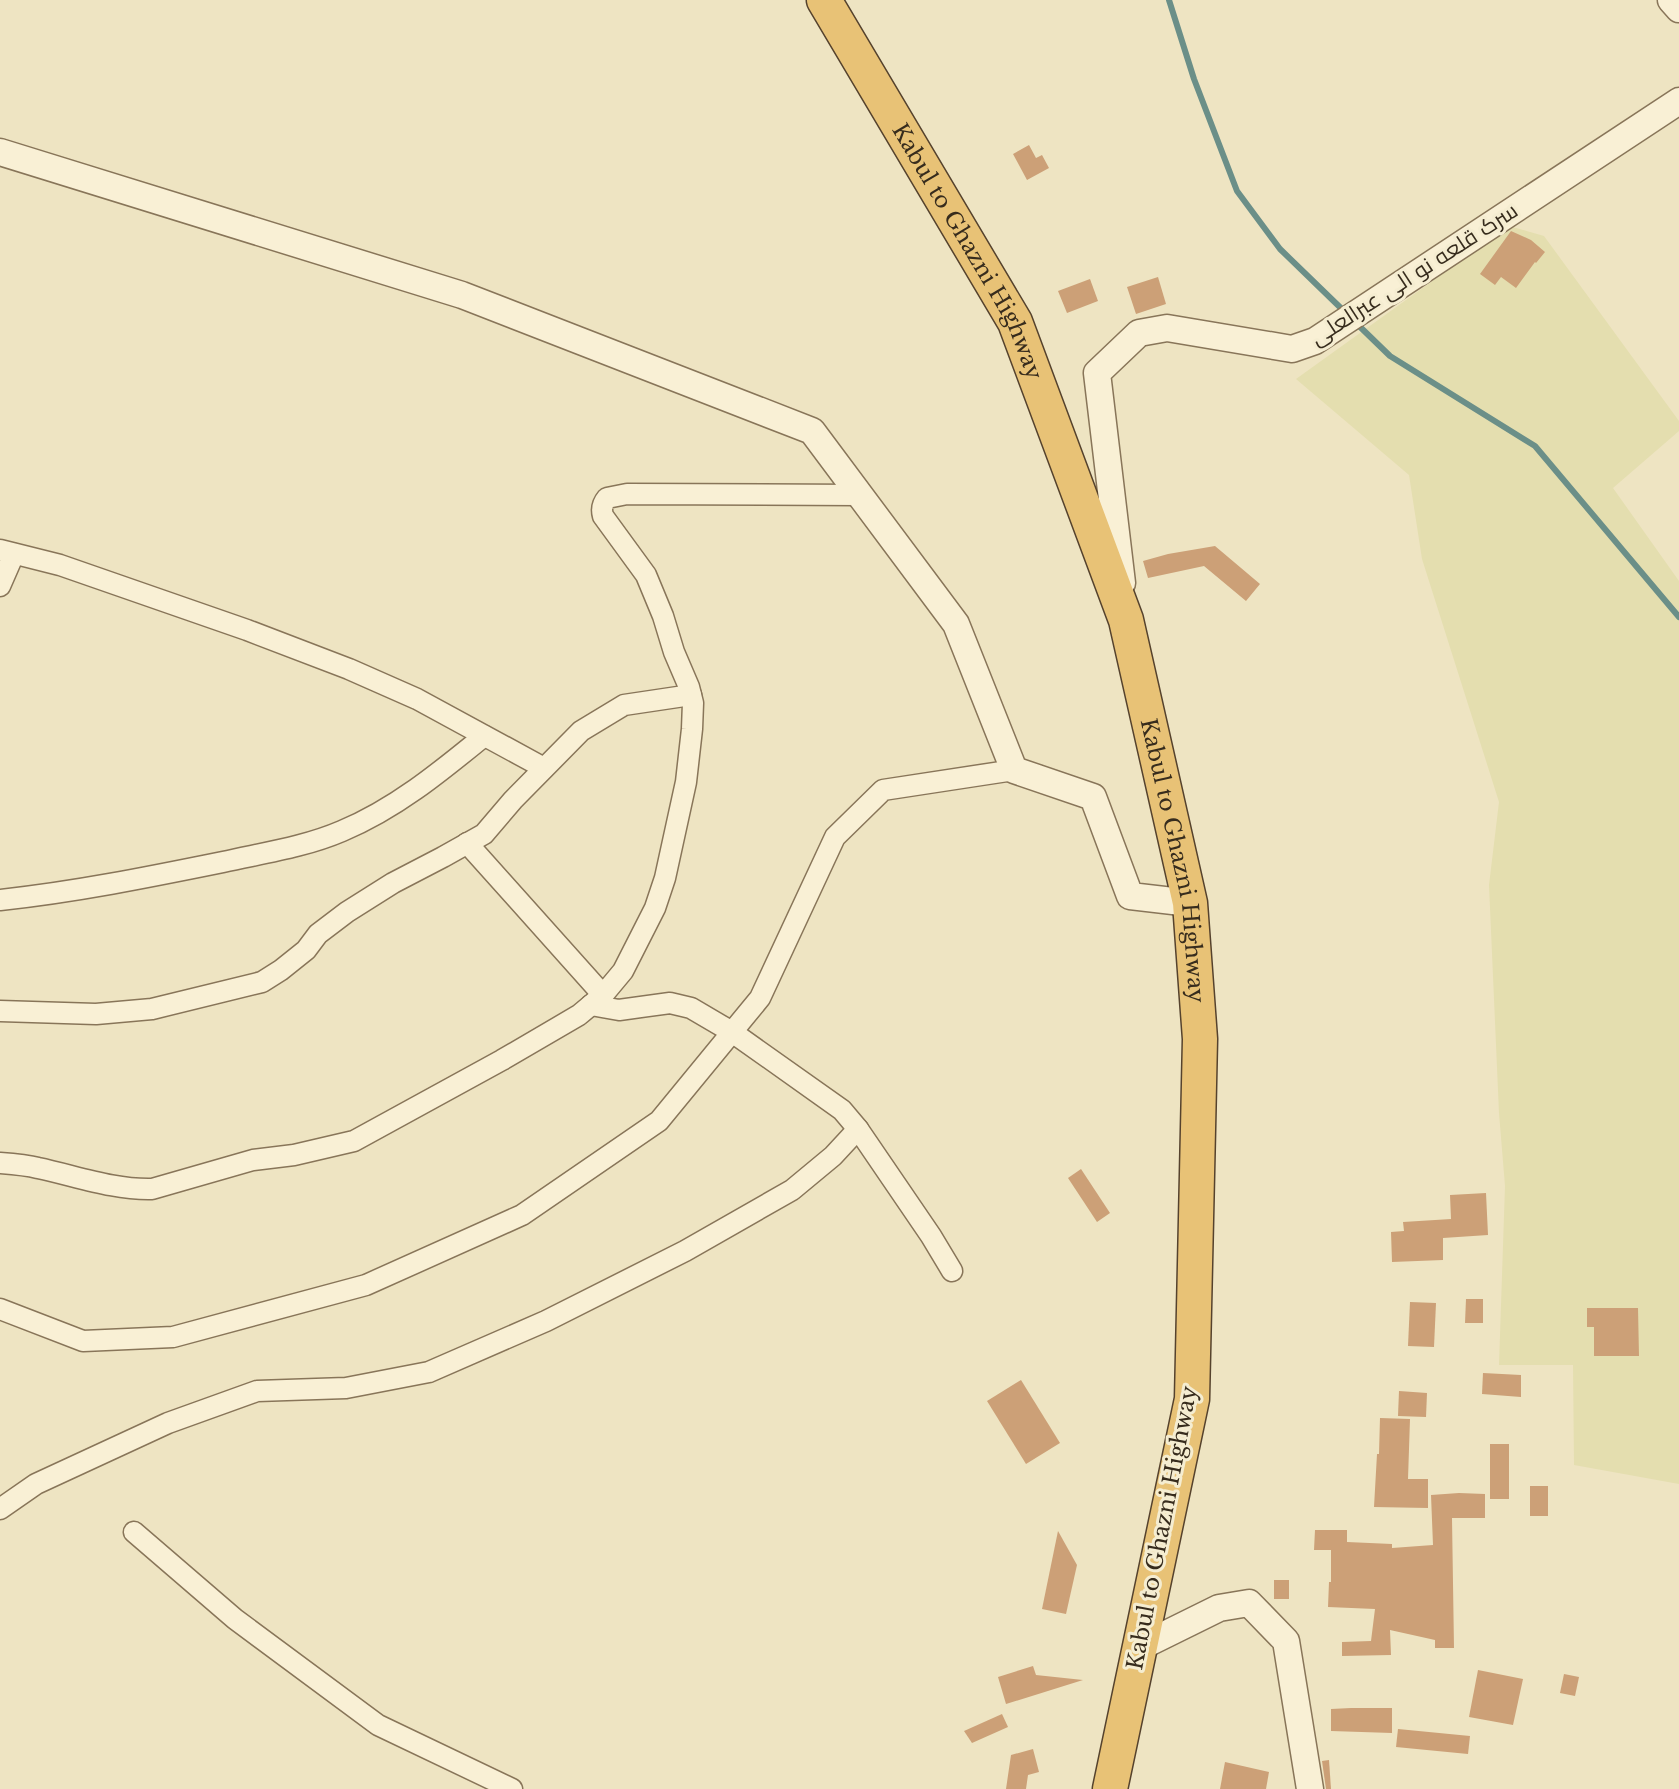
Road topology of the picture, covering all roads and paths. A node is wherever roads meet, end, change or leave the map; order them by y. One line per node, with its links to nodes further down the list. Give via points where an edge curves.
1 (824, 0): 9 (highway, Kabul to Ghazni Highway, via 1015,322)
2 (1671, 0): 3 (street)
3 (1679, 9)
4 (1679, 101): 9 (street, سرک قلعه نو الی عبرالعلی, via 1315,341 1292,349 1167,328 1139,333 1097,373)
5 (0, 152): 6 (street, via 462,295 812,431)
6 (860, 495): 10 (street, via 607,498 603,516 646,575); 13 (street, via 956,624)
7 (7, 552): 8 (street); 11 (street, via 60,565 349,669)
8 (0, 586)
9 (1126, 620): 16 (highway, Kabul to Ghazni Highway)
10 (691, 695): 12 (street, via 624,705 581,731); 17 (street, via 686,782 665,878 623,971)
11 (484, 736): 12 (street); 15 (street, via 387,809 341,832 147,878)
12 (544, 768): 14 (street, via 484,834)
13 (1014, 770): 16 (street, via 1093,797 1130,896); 19 (street, via 883,790 835,837 760,998)
14 (467, 843): 17 (street); 18 (street, via 347,912 262,982 152,1009 96,1014)
15 (0, 900)
16 (1190, 903): 26 (highway, Kabul to Ghazni Highway, via 1200,1039 1192,1399)
17 (597, 1000): 19 (street, via 619,1010 680,1004); 21 (street, via 502,1060 354,1141 253,1160 152,1189)
18 (0, 1011)
19 (732, 1032): 20 (street, via 842,1110); 23 (street, via 659,1121 522,1215 366,1285 173,1337 83,1341)
20 (858, 1129): 22 (street); 24 (street, via 792,1190 546,1321 429,1372 346,1388 257,1391 155,1429 36,1484)
21 (0, 1163)
22 (952, 1271)
23 (0, 1309)
24 (0, 1509)
25 (134, 1532): 27 (street, via 235,1619 378,1725)
26 (1140, 1647): 28 (highway, Kabul to Ghazni Highway); 29 (street, via 1219,1608 1249,1603 1286,1641)
27 (512, 1789)
28 (1110, 1789)
29 (1310, 1789)

